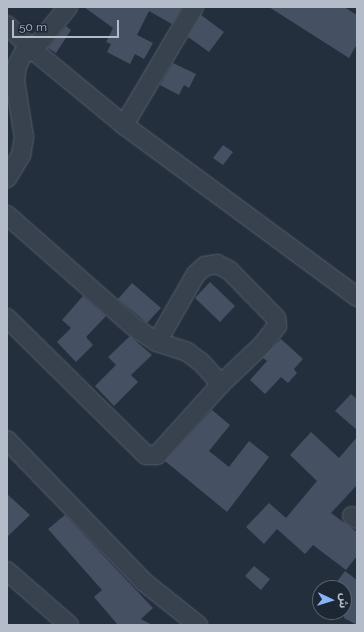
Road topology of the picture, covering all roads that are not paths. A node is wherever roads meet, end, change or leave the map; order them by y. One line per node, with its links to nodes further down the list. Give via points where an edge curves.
1 (68, 7): 4 (street)
2 (194, 7): 6 (street)
3 (7, 25): 4 (street)
4 (33, 50): 5 (street, via 23,54); 6 (street)
5 (12, 68): 7 (street, via 24,137 21,155)
6 (124, 124): 9 (street)
7 (7, 178)
8 (7, 216): 11 (street, via 133,326)
9 (357, 297)
10 (7, 318): 12 (street, via 146,455 157,455)
11 (157, 342): 12 (street, via 187,352 201,362); 12 (street, via 196,274 205,266 217,264 229,270 276,318 277,326 263,344)
12 (221, 384)
13 (7, 440): 16 (street, via 144,582)
14 (7, 571): 15 (street)
15 (69, 625)
16 (198, 625)

